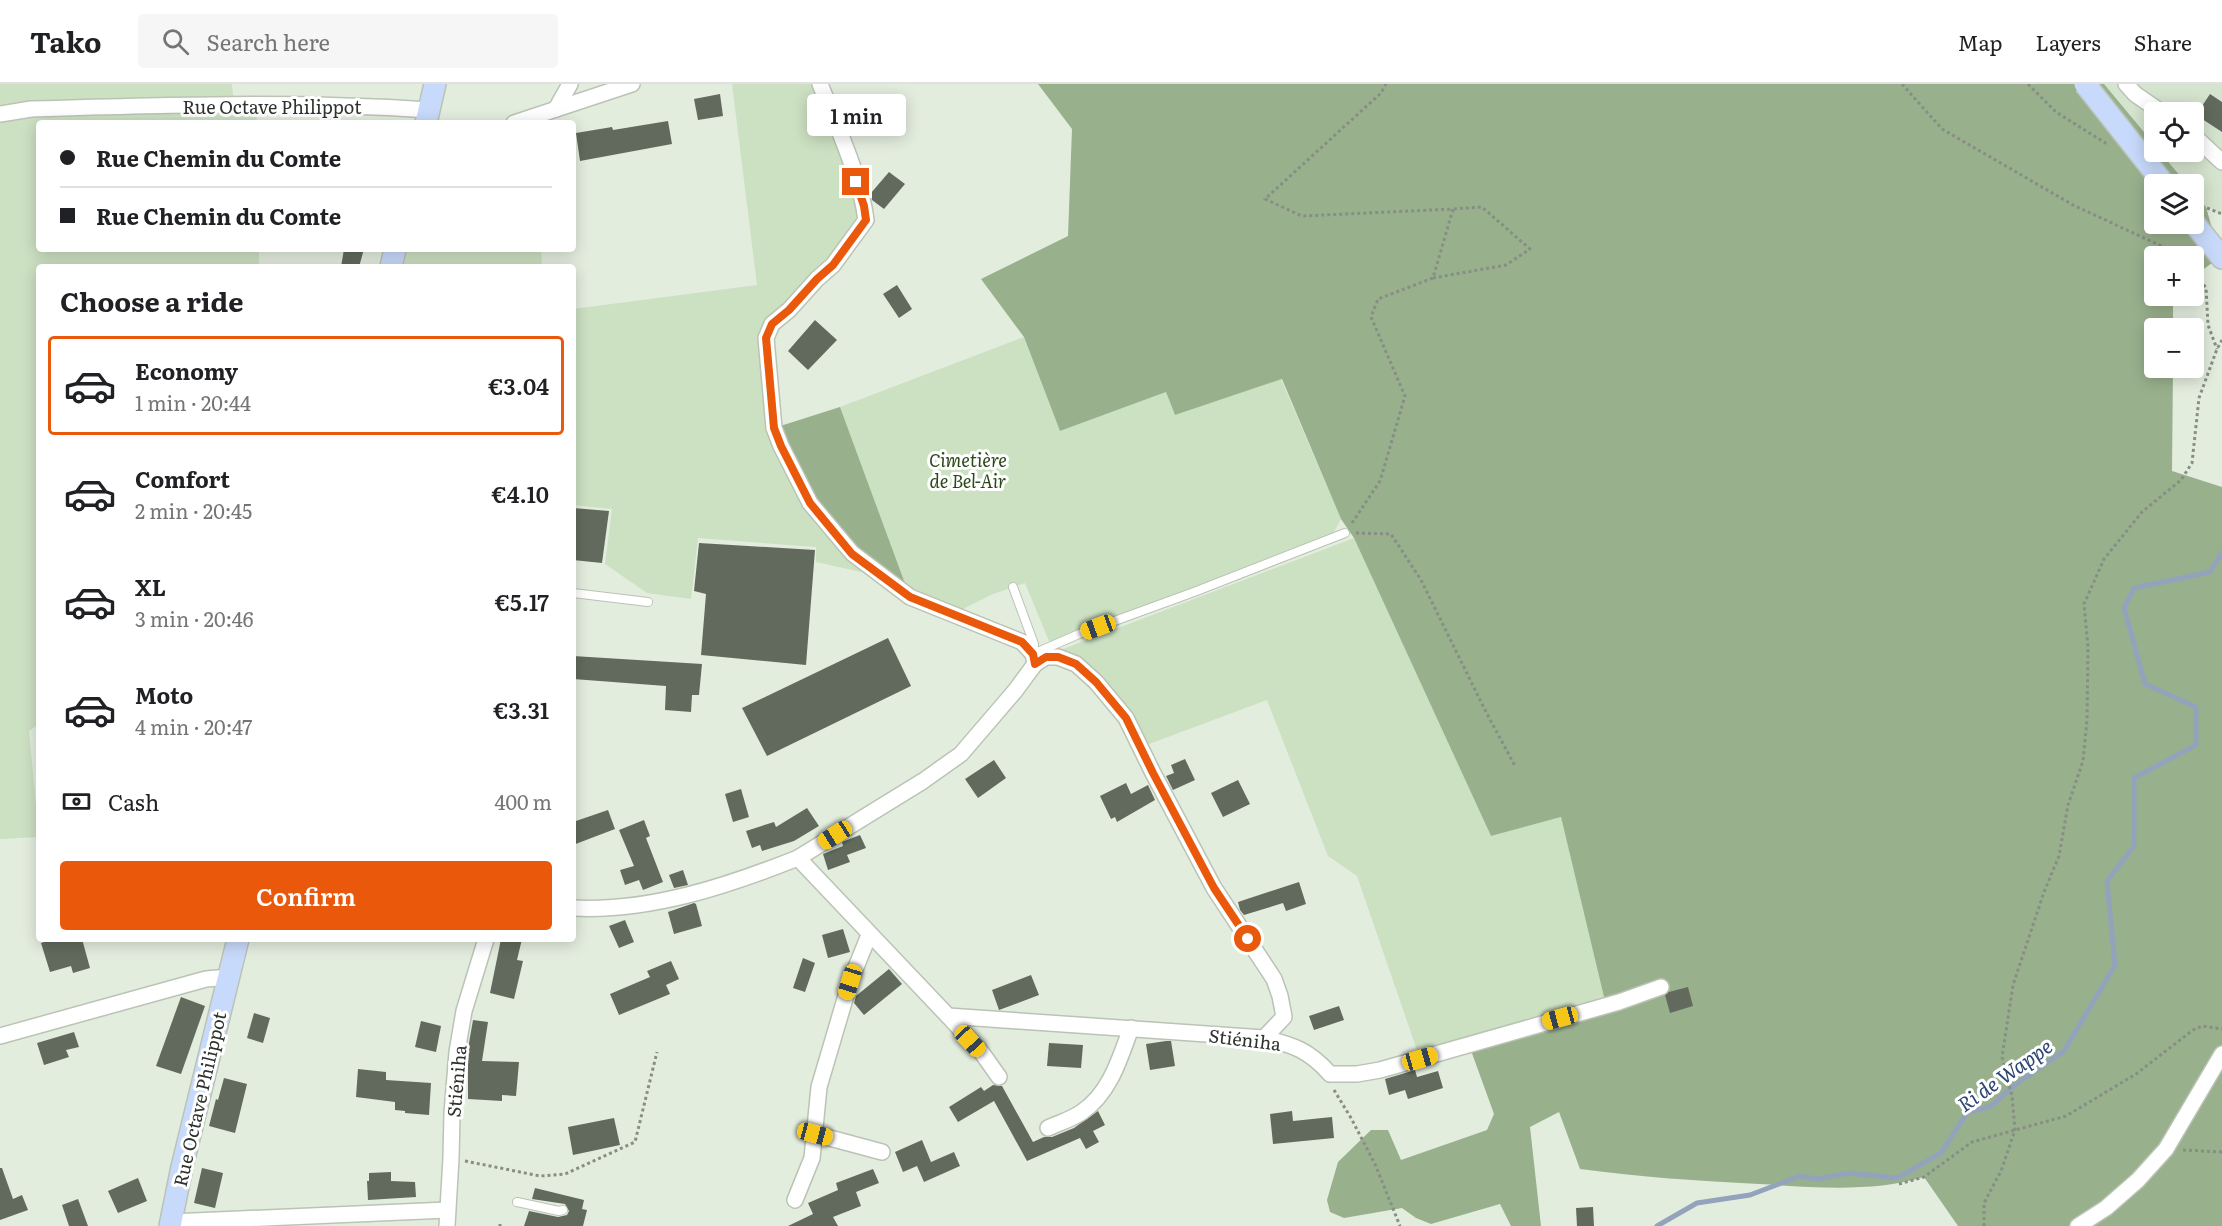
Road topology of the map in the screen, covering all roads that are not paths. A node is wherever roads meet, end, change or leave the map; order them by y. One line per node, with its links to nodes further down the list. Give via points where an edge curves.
1 (435, 84): 10 (street, Rue Octave Philippot)
2 (570, 84): 8 (street)
3 (632, 84): 8 (street)
4 (820, 84): 21 (street, via 842,139 866,220 833,265 772,324 766,338 774,428 810,503 852,554 910,597 1022,642)
5 (2085, 84): 14 (street, bridge)
6 (2126, 84): 7 (street)
7 (2147, 102)
8 (556, 110): 11 (street)
9 (0, 114): 10 (street, Rue Octave Philippot, via 31,109 358,105)
10 (427, 117)
11 (524, 120)
12 (2204, 145): 13 (street)
13 (2222, 162)
14 (2156, 174)
15 (2203, 234): 16 (street)
16 (2221, 257)
17 (1345, 533): 21 (lane, via 1079,634)
18 (1013, 587): 21 (lane, via 1034,644)
19 (576, 593): 20 (lane)
20 (648, 602)
21 (1034, 659): 22 (street, via 1015,691 960,754); 32 (street, via 1058,657 1076,664 1126,718 1214,888 1274,979 1284,1017)
22 (798, 858): 23 (street, via 683,896 629,906); 24 (street)
23 (576, 908)
24 (869, 935): 29 (street); 36 (street, via 850,982 819,1087)
25 (237, 942): 27 (street, Rue Octave Philippot)
26 (485, 942): 41 (street, Stiéniha, via 464,1011 457,1052)
27 (229, 977): 31 (street, via 206,979); 42 (street, Rue Octave Philippot)
28 (1661, 987): 32 (street, Stiéniha, via 1357,1074 1330,1074 1318,1059 1295,1046)
29 (948, 1016): 30 (street, Stiéniha); 34 (street)
30 (1131, 1028): 32 (street, Stiéniha); 35 (street, via 1116,1070 1098,1098 1082,1112)
31 (0, 1036)
32 (1264, 1038)
33 (2222, 1054): 43 (street, via 2166,1149 2138,1180)
34 (999, 1077)
35 (1048, 1128)
36 (815, 1134): 37 (street); 38 (street, via 812,1158)
37 (882, 1152)
38 (795, 1200)
39 (517, 1202): 40 (lane)
40 (561, 1212)
41 (447, 1218): 42 (street, Rue Octave Philippot)
42 (171, 1224)
43 (2078, 1226)

